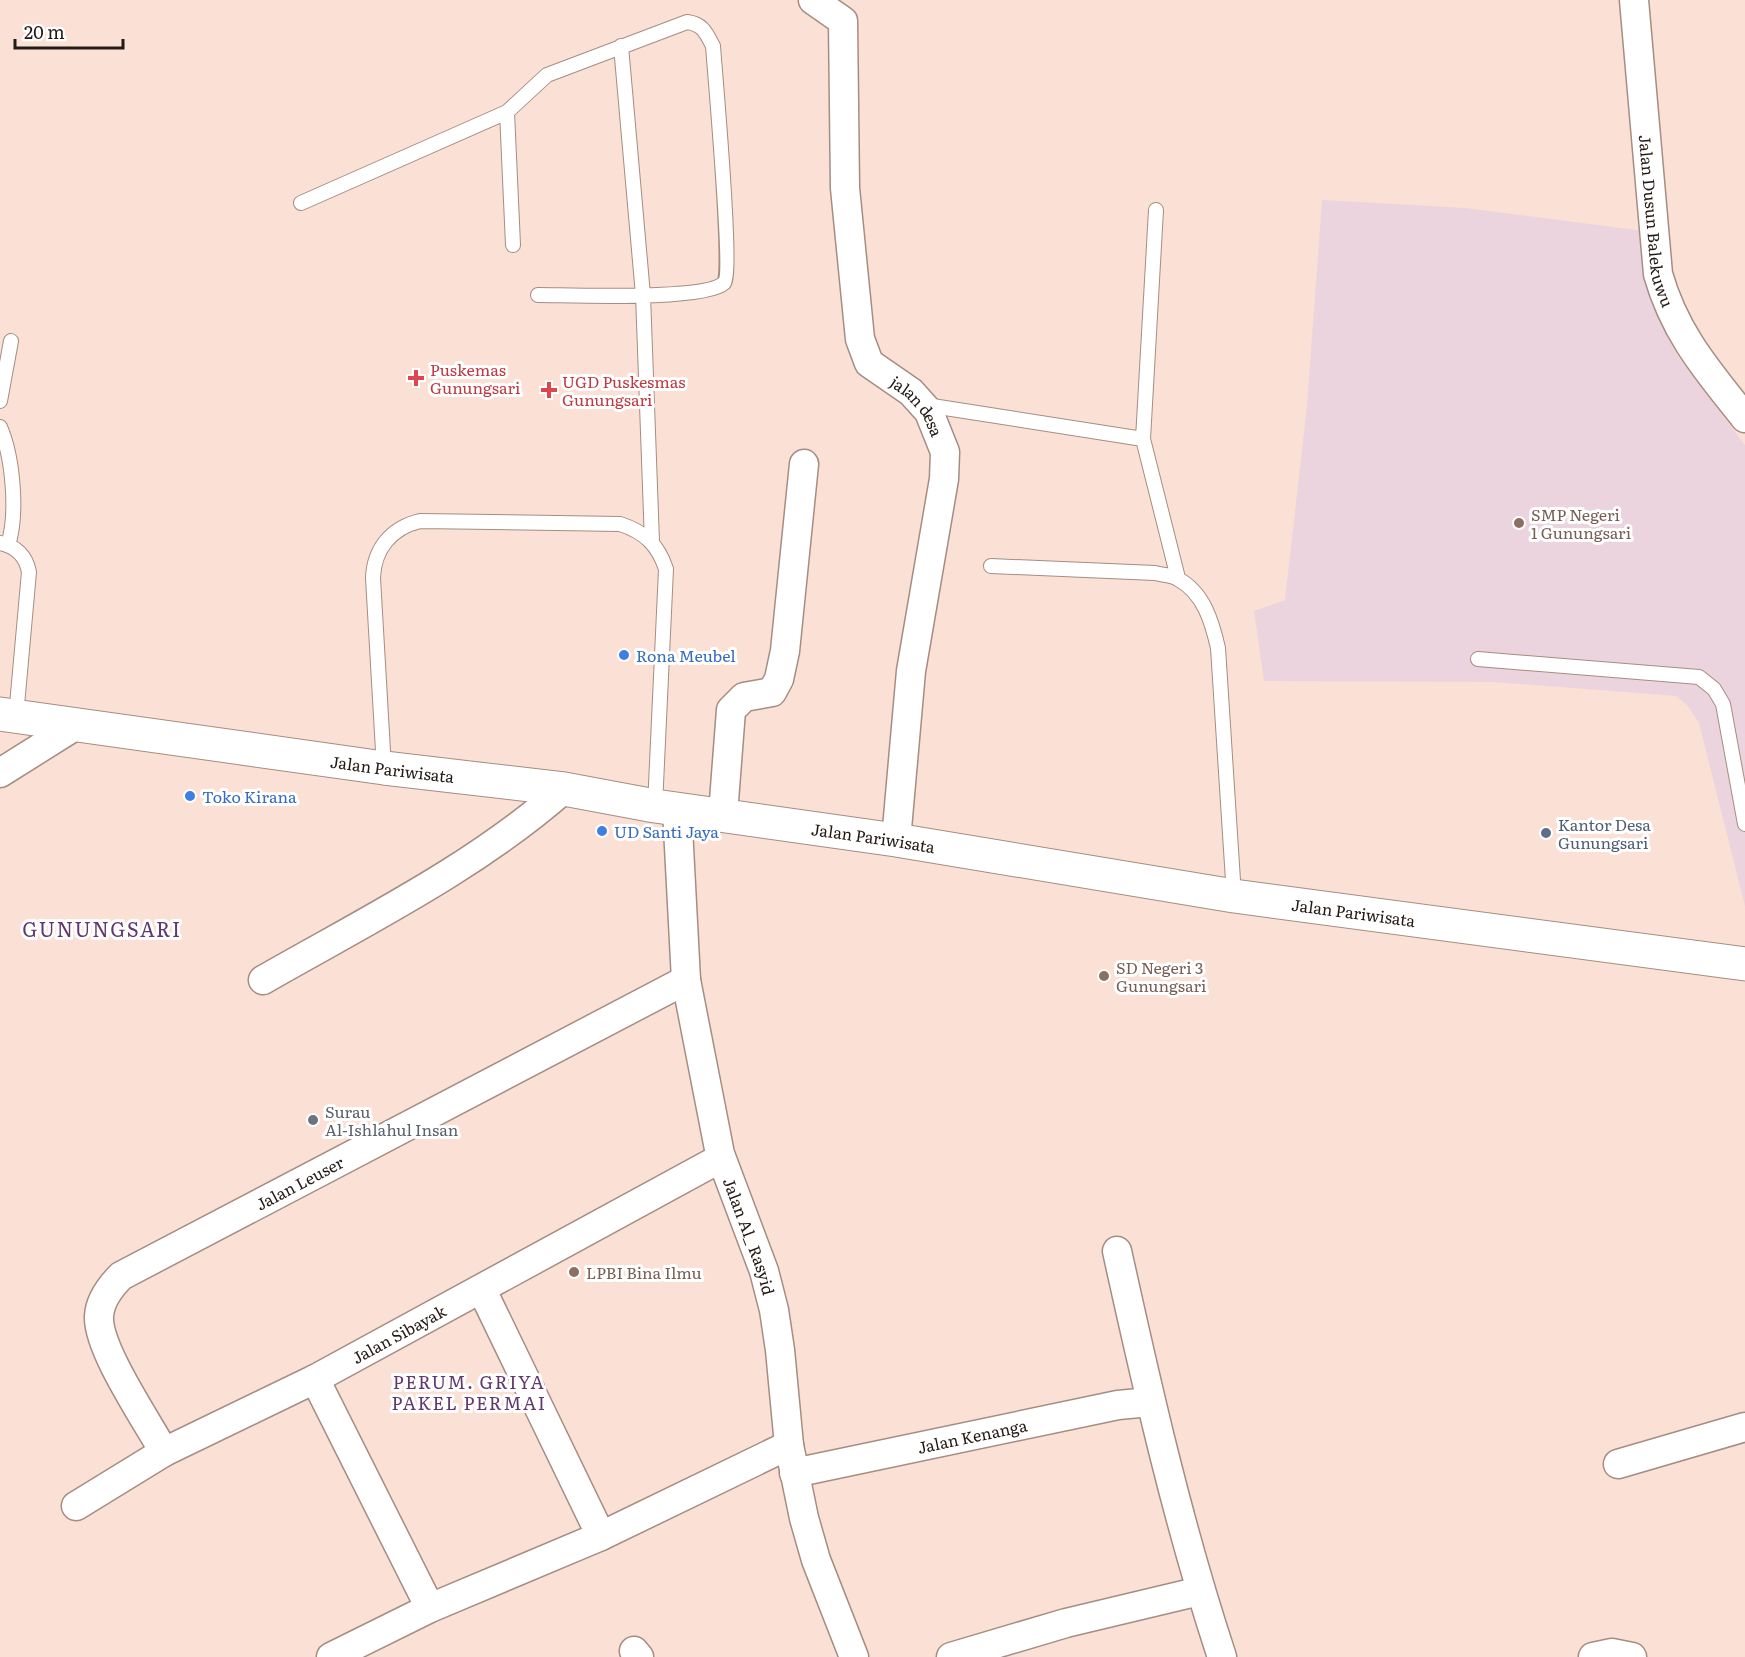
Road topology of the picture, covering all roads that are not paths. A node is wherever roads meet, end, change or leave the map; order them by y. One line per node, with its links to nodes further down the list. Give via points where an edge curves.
1 (813, 0): 12 (street, jalan desa, via 843,21 845,188 860,339 869,363)
2 (1634, 0): 13 (street, Jalan Dusun Balekuwu, via 1658,274 1665,300 1689,348)
3 (621, 46): 4 (lane, via 547,75); 9 (lane); 9 (lane, via 687,22 698,23 713,46 728,276 710,290)
4 (507, 112): 5 (lane); 7 (lane)
5 (301, 203)
6 (1156, 210): 15 (lane)
7 (513, 245)
8 (538, 295): 9 (lane)
9 (643, 295): 17 (lane)
10 (11, 341): 11 (lane)
11 (0, 401)
12 (924, 405): 15 (lane); 30 (street, jalan desa, via 945,452 944,479 911,671)
13 (1745, 418)
14 (0, 427): 18 (lane, via 7,445 12,489 13,529)
15 (1143, 439): 20 (lane)
16 (804, 464): 28 (street, via 779,679 772,692 744,697 730,710)
17 (652, 542): 24 (lane, via 639,531 611,523 420,521 395,531 378,552 373,569); 27 (lane, via 663,560 666,579)
18 (4, 544): 22 (lane, via 21,553 29,572)
19 (991, 566): 20 (lane, via 1155,573)
20 (1178, 578): 31 (lane, via 1200,599 1211,618 1218,648)
21 (1478, 659): 29 (lane, via 1699,676 1714,688 1724,704)
22 (8, 715): 23 (main road, Jalan Pariwisata)
23 (78, 724): 24 (main road, Jalan Pariwisata); 25 (street)
24 (384, 768): 26 (main road, Jalan Pariwisata)
25 (0, 773)
26 (564, 789): 27 (main road, Jalan Pariwisata); 33 (street, via 501,841 464,865)
27 (666, 808): 28 (main road, Jalan Pariwisata); 34 (street, Jalan Al_ Rasyid)
28 (723, 814): 30 (main road, Jalan Pariwisata)
29 (1745, 824)
30 (896, 840): 31 (main road, Jalan Pariwisata)
31 (1234, 896): 32 (main road, Jalan Pariwisata)
32 (1745, 964)
33 (263, 980)
34 (686, 980): 35 (street, Jalan Al_ Rasyid); 42 (street, Jalan Leuser, via 121,1276 101,1306 100,1333)
35 (721, 1158): 37 (street, Jalan Sibayak); 41 (street, Jalan Al_ Rasyid, via 757,1251 774,1310)
36 (1117, 1251): 39 (street)
37 (482, 1290): 38 (street, Jalan Sibayak); 46 (street)
38 (315, 1379): 42 (street, Jalan Sibayak); 48 (street)
39 (1150, 1402): 44 (street, Jalan Kenanga); 47 (street)
40 (1745, 1428): 43 (street)
41 (789, 1445): 44 (street, Jalan Al_ Rasyid); 46 (street)
42 (164, 1452): 45 (street, Jalan Sibayak)
43 (1618, 1464)
44 (794, 1473): 50 (street, Jalan Al_ Rasyid, via 816,1560)
45 (76, 1506)
46 (601, 1536): 48 (street)
47 (1200, 1591): 51 (street, via 1066,1623); 52 (street)
48 (430, 1608): 49 (street)
49 (332, 1657)
50 (854, 1657)
51 (951, 1657)
52 (1222, 1657)
53 (1593, 1657): 54 (street, via 1612,1653)
54 (1632, 1657)

